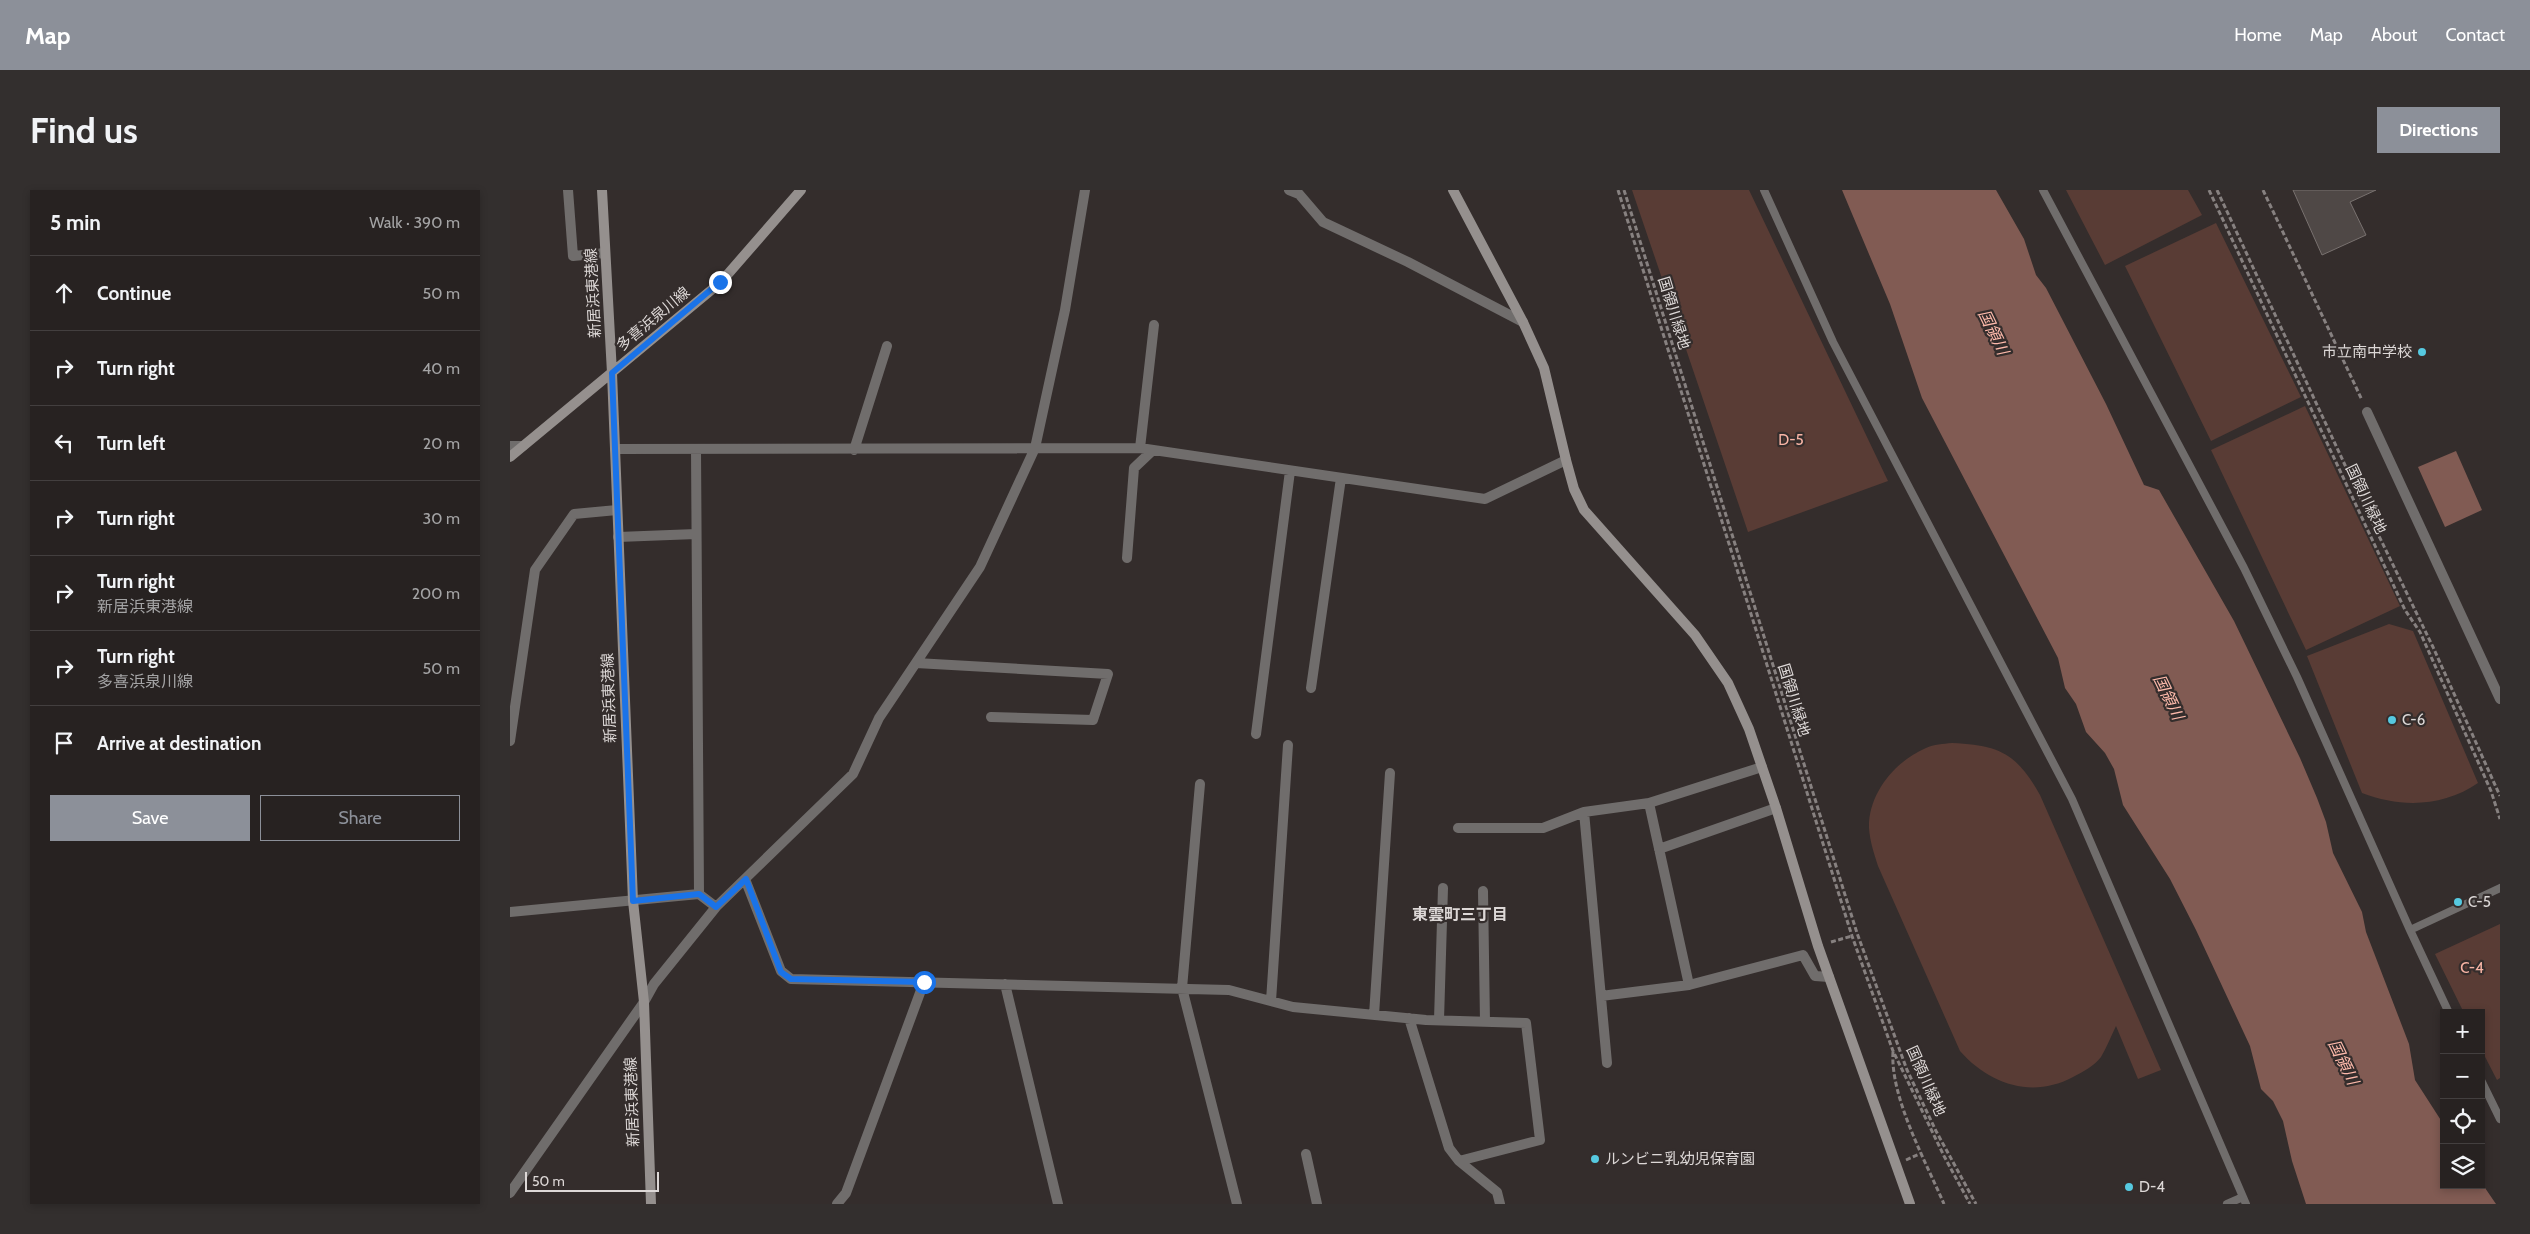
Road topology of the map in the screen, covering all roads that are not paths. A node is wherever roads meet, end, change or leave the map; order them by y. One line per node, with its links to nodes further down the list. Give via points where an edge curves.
1 (568, 190): 9 (street, via 573,256)
2 (602, 190): 9 (main road, 新居浜東港線)
3 (802, 190): 13 (main road, 多喜浜泉川線, via 720,282)
4 (1085, 190): 17 (street, via 1066,310)
5 (1289, 190): 10 (street, via 1300,194 1323,222)
6 (1452, 190): 10 (main road)
7 (1764, 190): 74 (lane, via 1842,359 2072,800)
8 (2043, 190): 54 (lane, via 2244,568 2297,676)
9 (606, 253): 13 (main road, 新居浜東港線)
10 (1523, 322): 24 (main road, via 1544,368)
11 (1154, 325): 18 (street)
12 (887, 346): 21 (street)
13 (612, 373): 16 (main road, 多喜浜泉川線); 19 (main road, 新居浜東港線)
14 (2367, 412): 33 (street)
15 (510, 446): 16 (street)
16 (522, 446): 23 (main road, 多喜浜泉川線)
17 (1035, 448): 18 (street); 21 (street); 31 (street, via 980,567)
18 (1140, 448): 22 (street)
19 (615, 449): 20 (street); 27 (main road, 新居浜東港線)
20 (696, 450): 21 (street); 28 (street)
21 (854, 450)
22 (1153, 450): 25 (street); 30 (street, via 1134,468)
23 (510, 457)
24 (1566, 460): 26 (street, via 1484,499); 38 (main road, via 1584,510 1695,635 1728,683)
25 (1290, 471): 26 (street); 35 (street)
26 (1341, 478): 32 (street)
27 (617, 510): 29 (main road, 新居浜東港線); 36 (street, via 574,514 535,570)
28 (696, 534): 29 (street); 50 (street)
29 (618, 537): 51 (main road, 新居浜東港線)
30 (1127, 558)
31 (916, 663): 34 (street, via 1108,674 1093,720); 46 (street, via 879,718 853,774)
32 (1311, 688)
33 (2500, 699)
34 (992, 717)
35 (1256, 734)
36 (510, 741)
37 (1288, 745): 61 (street)
38 (1762, 767): 41 (street); 42 (main road)
39 (1390, 773): 64 (street)
40 (1200, 784): 59 (street)
41 (1649, 803): 43 (street); 45 (street)
42 (1776, 808): 45 (street); 55 (main road)
43 (1584, 812): 44 (street, via 1543,828); 60 (street)
44 (1458, 828)
45 (1659, 849): 58 (street)
46 (746, 879): 52 (street); 56 (street, via 781,972 791,979)
47 (1443, 888): 66 (street)
48 (2500, 888): 54 (lane)
49 (1483, 891): 67 (street)
50 (699, 894): 51 (street); 52 (street)
51 (633, 901): 53 (street); 62 (main road, 新居浜東港線)
52 (716, 907): 62 (street, via 654,984)
53 (510, 912)
54 (2410, 930): 63 (lane)
55 (1829, 977): 58 (street, via 1815,976 1803,955); 81 (main road)
56 (924, 982): 57 (street); 76 (street, via 846,1193)
57 (1005, 984): 59 (street); 77 (street)
58 (1689, 985): 60 (street)
59 (1182, 988): 61 (street, via 1228,990); 78 (street)
60 (1601, 996): 68 (street)
61 (1271, 1001): 64 (street, via 1293,1007)
62 (644, 1002): 73 (street); 75 (main road, 新居浜東港線)
63 (2447, 1009)
64 (1374, 1015): 65 (street)
65 (1409, 1018): 66 (street); 72 (street, via 1449,1148)
66 (1439, 1020): 67 (street)
67 (1485, 1022): 72 (street, via 1526,1023 1540,1140)
68 (1607, 1063)
69 (2485, 1088): 70 (lane)
70 (2500, 1119)
71 (1306, 1154): 79 (street)
72 (1459, 1161): 80 (street, via 1497,1192)
73 (510, 1193)
74 (2244, 1201): 82 (lane)
75 (651, 1204)
76 (837, 1204)
77 (1058, 1204)
78 (1237, 1204)
79 (1316, 1204)
80 (1500, 1204)
81 (1910, 1204)
82 (2227, 1204)

